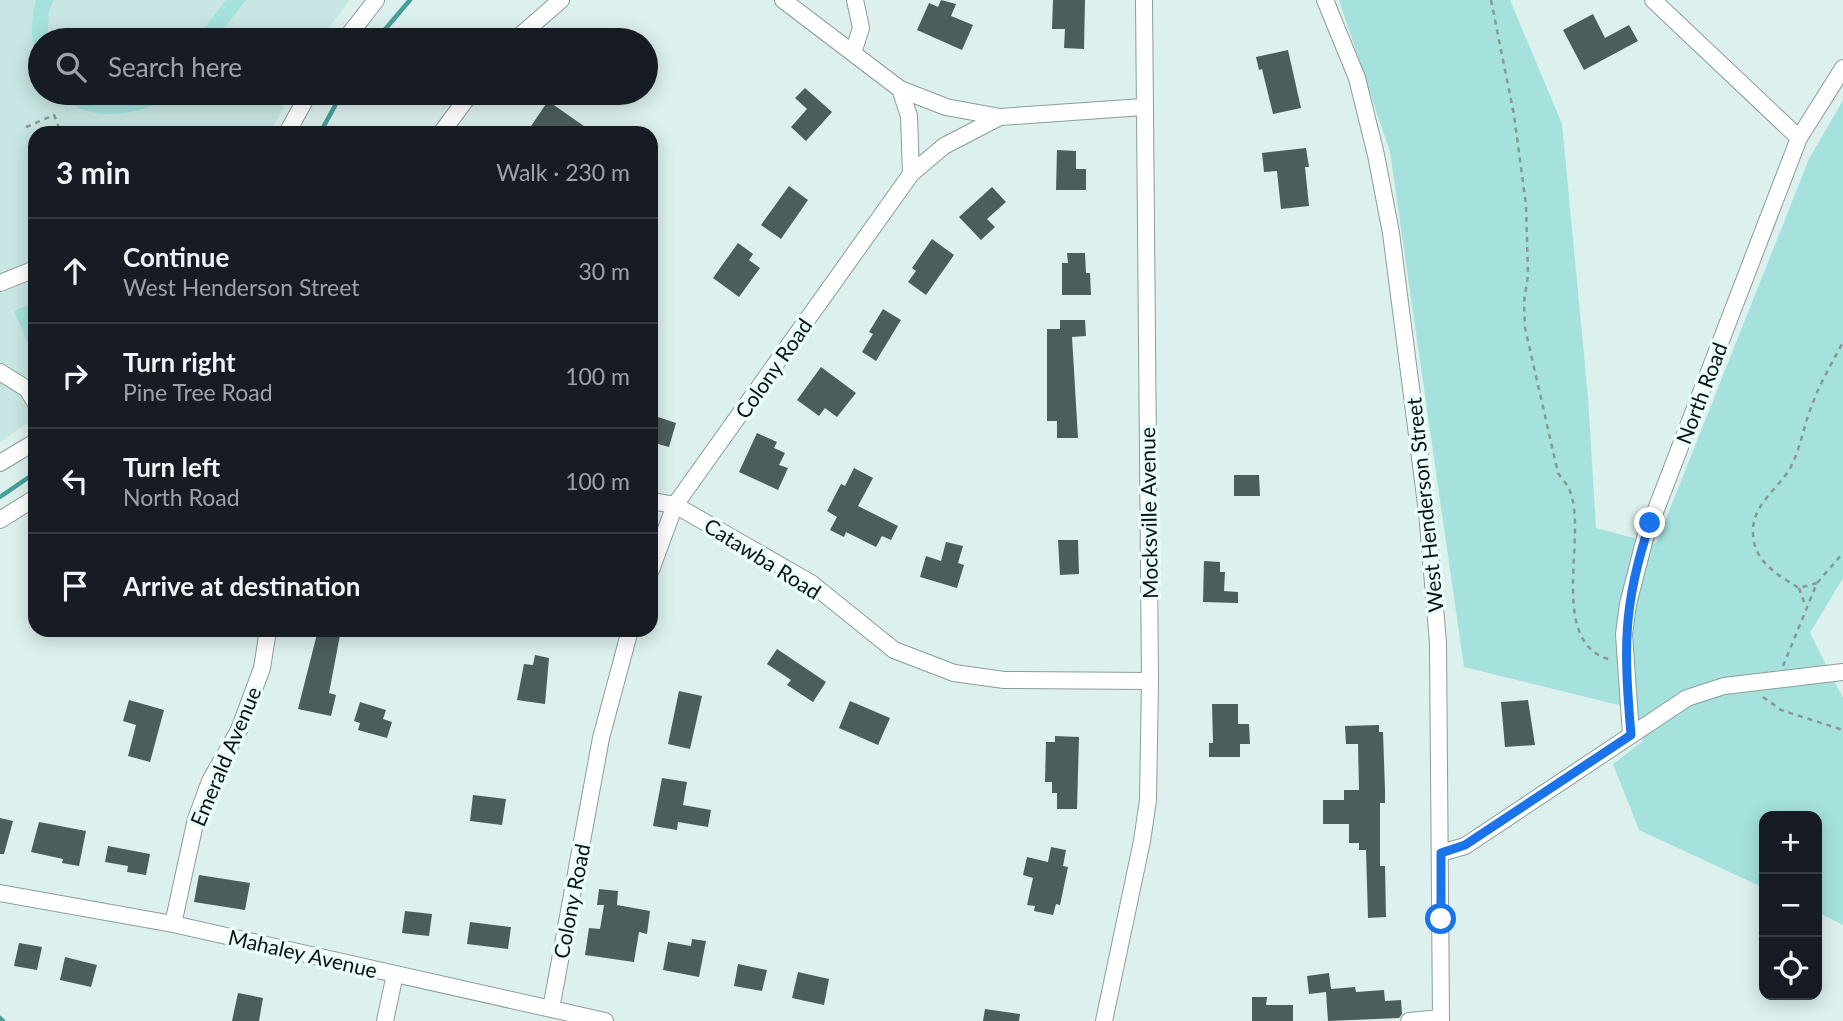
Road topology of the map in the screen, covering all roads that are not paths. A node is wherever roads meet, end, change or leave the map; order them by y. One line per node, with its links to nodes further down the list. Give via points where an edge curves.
1 (376, 0): 8 (street)
2 (561, 0): 9 (street)
3 (782, 0): 10 (street)
4 (855, 0): 10 (street, via 861,28)
5 (1144, 0): 15 (street, Mocksville Avenue)
6 (1325, 0): 37 (street, West Henderson Street, via 1357,78 1396,270 1427,512 1438,643)
7 (1653, 0): 19 (street)
8 (354, 28)
9 (529, 28)
10 (853, 53): 12 (street)
11 (1843, 68): 19 (street, North Road)
12 (900, 89): 16 (street, via 946,107); 20 (street, via 909,116)
13 (302, 105): 17 (street)
14 (462, 105): 18 (street)
15 (1143, 107): 16 (street); 35 (street, Mocksville Avenue)
16 (1000, 117): 20 (street, Colony Road, via 944,146)
17 (291, 126)
18 (446, 126)
19 (1799, 138): 36 (street, North Road, via 1645,538 1628,604 1625,664)
20 (911, 174): 29 (street, Colony Road)
21 (28, 272): 22 (street)
22 (0, 283)
23 (2, 375): 24 (street)
24 (28, 391)
25 (28, 446): 26 (street)
26 (0, 463)
27 (28, 502): 30 (street)
28 (658, 502): 29 (street, Catawba Road)
29 (675, 505): 31 (street, Colony Road); 35 (street, Catawba Road, via 811,583 894,650 954,673 1004,680)
30 (0, 520)
31 (658, 551)
32 (267, 637): 39 (street, Emerald Avenue, via 262,668 239,730 196,819)
33 (628, 637): 41 (street, Colony Road, via 601,738)
34 (1843, 672): 36 (street, via 1697,693)
35 (1150, 681): 45 (street, Mocksville Avenue, via 1144,828)
36 (1631, 735): 37 (street, via 1465,845)
37 (1441, 853): 42 (street, West Henderson Street)
38 (0, 893): 39 (street, Mahaley Avenue)
39 (173, 924): 40 (street, Mahaley Avenue)
40 (395, 974): 41 (street, Mahaley Avenue); 43 (street)
41 (551, 1009): 44 (street, Mahaley Avenue)
42 (1441, 1020): 46 (street)
43 (385, 1021)
44 (605, 1021)
45 (1104, 1021)
46 (1409, 1021)

